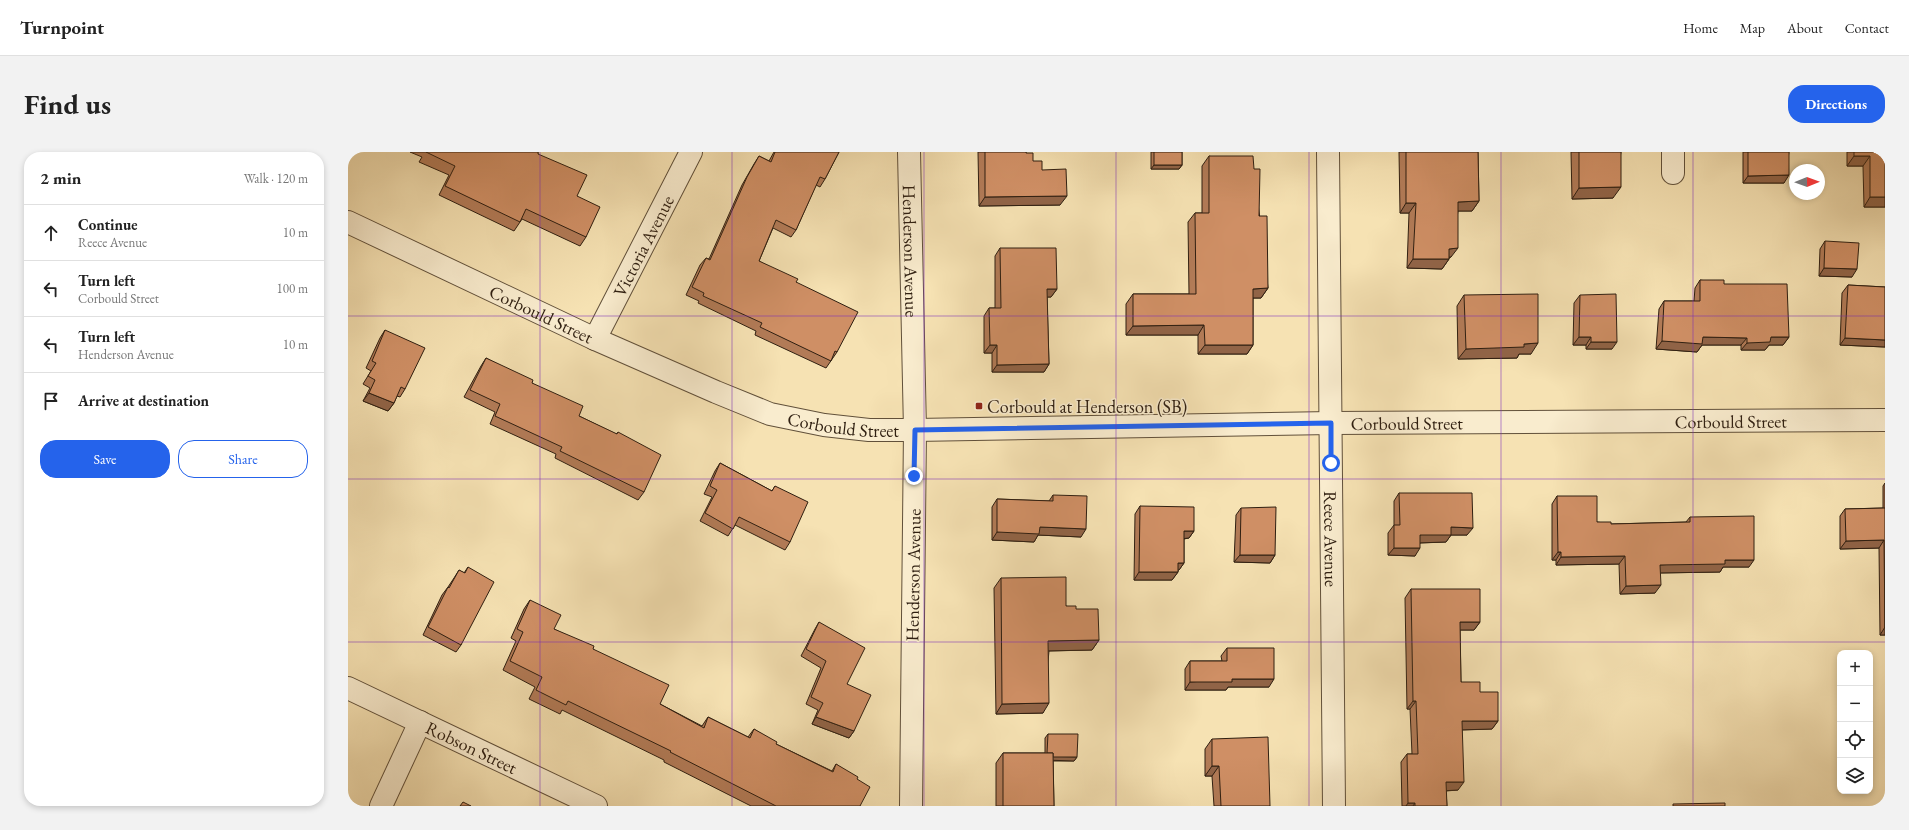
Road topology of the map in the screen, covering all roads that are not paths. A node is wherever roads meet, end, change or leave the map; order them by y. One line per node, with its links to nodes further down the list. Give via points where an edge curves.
1 (692, 152): 5 (street, Victoria Avenue)
2 (909, 152): 8 (street, Henderson Avenue)
3 (1328, 152): 7 (street, Reece Avenue)
4 (348, 222): 5 (street, Corbould Street)
5 (595, 339): 8 (street, Corbould Street, via 770,414 824,425 869,430)
6 (1885, 420): 7 (street, Corbould Street)
7 (1331, 423): 8 (street, Corbould Street); 14 (street, Reece Avenue)
8 (915, 430): 13 (street, Henderson Avenue)
9 (348, 688): 10 (street, Robson Street)
10 (420, 722): 11 (street); 12 (street, Robson Street)
11 (380, 806)
12 (596, 806)
13 (910, 806)
14 (1334, 806)

